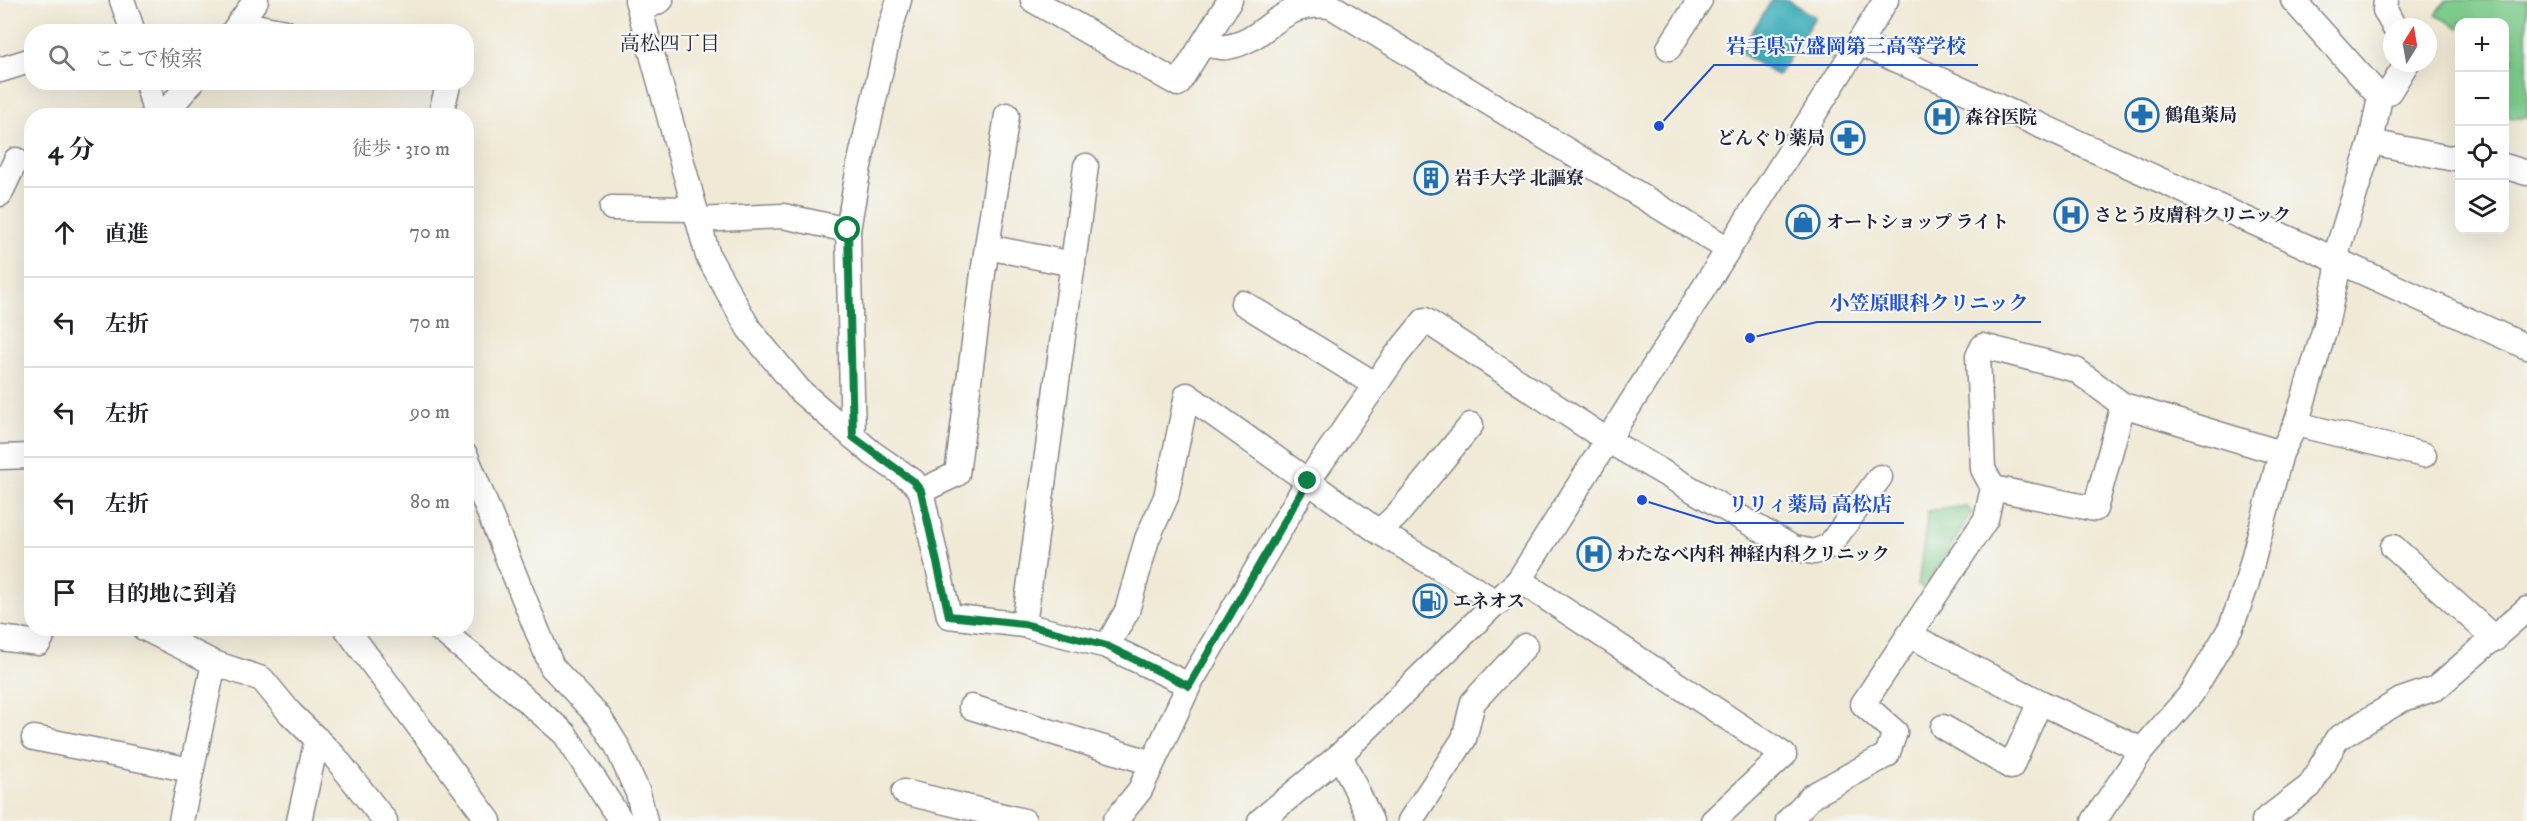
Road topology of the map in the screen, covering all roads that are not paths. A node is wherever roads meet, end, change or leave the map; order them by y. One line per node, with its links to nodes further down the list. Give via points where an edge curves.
1 (122, 0): 12 (street)
2 (256, 0): 13 (street)
3 (899, 0): 37 (street, via 884,52)
4 (1034, 0): 15 (street, via 1178,84)
5 (1230, 0): 15 (street)
6 (1700, 0): 16 (street)
7 (1886, 0): 14 (street)
8 (2293, 0): 23 (street)
9 (2386, 0): 11 (street)
10 (647, 3): 36 (street)
11 (2389, 18)
12 (125, 24)
13 (238, 24)
14 (1859, 43): 39 (street); 40 (street)
15 (1204, 44): 39 (street, via 1226,47 1244,41 1296,7 1316,3 1331,6)
16 (1669, 48)
17 (24, 62): 18 (street)
18 (0, 70)
19 (2401, 72): 23 (street, via 2389,92)
20 (149, 90): 24 (street)
21 (185, 90): 25 (street)
22 (447, 90): 26 (street)
23 (2380, 97): 28 (street)
24 (154, 108)
25 (169, 108)
26 (442, 108)
27 (1007, 115): 38 (street)
28 (2371, 142): 29 (street); 40 (street, via 2338,248)
29 (2455, 157)
30 (16, 160): 34 (street)
31 (1086, 166): 41 (street)
32 (2509, 167): 33 (street)
33 (2527, 173)
34 (0, 194)
35 (612, 208): 36 (street)
36 (696, 214): 37 (street, via 783,216); 48 (street, via 708,256 749,329 800,391)
37 (848, 230): 48 (street)
38 (987, 247): 41 (street); 58 (street, via 957,474)
39 (1728, 249): 49 (street)
40 (2339, 263): 43 (street); 46 (street, via 2326,325)
41 (1073, 264): 64 (street)
42 (1243, 303): 44 (street)
43 (2527, 346)
44 (1376, 385): 49 (street, via 1425,320); 56 (street)
45 (2123, 405): 50 (street); 57 (street, via 2095,509); 57 (street, via 2076,370 1983,346 1978,356 1983,469)
46 (2296, 424): 50 (street); 51 (street)
47 (1471, 425): 59 (street)
48 (853, 437): 58 (street)
49 (1607, 440): 55 (street, via 1793,548 1814,552 1829,546); 61 (street)
50 (2281, 453): 81 (street, via 2231,627 2192,693)
51 (2424, 455)
52 (24, 456): 53 (street)
53 (0, 457)
54 (474, 476): 91 (street, via 552,667 599,717 617,746 638,793)
55 (1880, 477)
56 (1308, 481): 59 (street); 72 (street, via 1187,395 1166,497 1147,539 1127,611); 75 (street)
57 (1993, 488): 65 (street, via 1986,519)
58 (921, 491): 64 (street, via 949,616)
59 (1379, 532): 62 (street)
60 (2393, 547): 71 (street)
61 (1519, 580): 62 (street); 97 (street, via 1784,755)
62 (1498, 603): 82 (street)
63 (2527, 609): 71 (street)
64 (1024, 624): 72 (street)
65 (1909, 635): 76 (street); 98 (street, via 1863,704 1895,732 1887,755 1812,796)
66 (42, 636): 70 (street, via 39,644)
67 (160, 636): 74 (street)
68 (352, 636): 89 (street)
69 (448, 636): 90 (street, via 565,735)
70 (0, 638)
71 (2495, 639): 100 (street, via 2436,688 2401,700 2337,739 2310,786)
72 (1107, 646): 75 (street)
73 (1525, 646): 96 (street, via 1473,702 1464,739)
74 (214, 663): 80 (street, via 262,679); 84 (street)
75 (1189, 686): 83 (street)
76 (2040, 702): 78 (street, via 2011,767); 81 (street)
77 (971, 706): 83 (street)
78 (1943, 727)
79 (34, 738): 84 (street)
80 (317, 739): 87 (street); 88 (street)
81 (2142, 750): 99 (street)
82 (1340, 755): 94 (street); 95 (street)
83 (1152, 763): 93 (street, via 1140,790)
84 (191, 770): 86 (street)
85 (904, 792): 92 (street)
86 (181, 821)
87 (299, 821)
88 (385, 821)
89 (489, 821)
90 (621, 821)
91 (645, 821)
92 (1024, 821)
93 (1114, 821)
94 (1260, 821)
95 (1371, 821)
96 (1410, 821)
97 (1713, 821)
98 (1788, 821)
99 (2094, 821)
100 (2264, 821)

